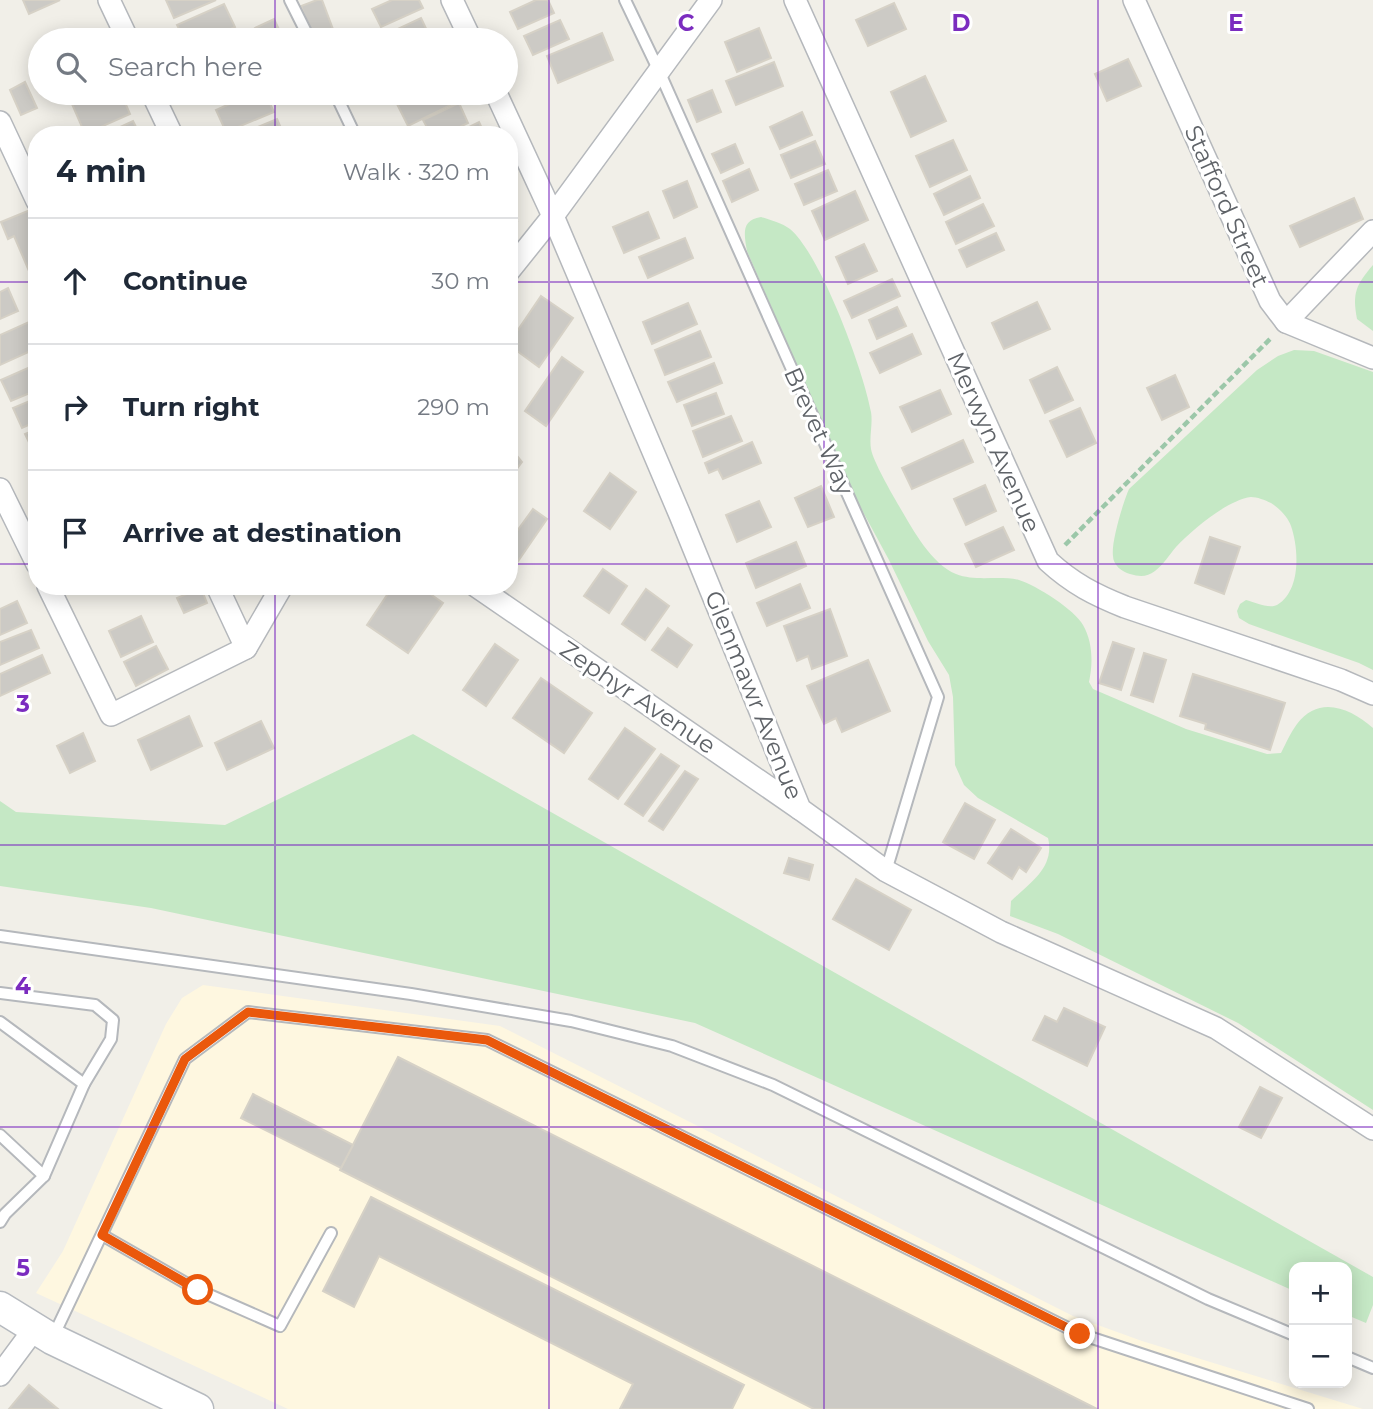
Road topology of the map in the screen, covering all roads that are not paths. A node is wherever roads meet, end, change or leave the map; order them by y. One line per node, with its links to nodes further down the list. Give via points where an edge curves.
1 (109, 0): 8 (street)
2 (290, 0): 9 (lane)
3 (452, 0): 10 (street)
4 (625, 0): 11 (lane, Brevet Way)
5 (711, 0): 11 (street)
6 (795, 0): 33 (street, Merwyn Avenue, via 1048,561 1069,580 1125,607)
7 (1134, 0): 24 (street, Stafford Street, via 1270,301)
8 (122, 28)
9 (304, 28)
10 (465, 28)
11 (659, 71): 21 (street); 35 (lane, Brevet Way, via 938,697)
12 (158, 105): 16 (street)
13 (341, 105): 17 (lane)
14 (502, 105): 18 (street, Glenmawr Avenue)
15 (0, 122): 20 (street)
16 (168, 126)
17 (351, 126)
18 (511, 126)
19 (518, 140): 21 (street, Glenmawr Avenue)
20 (28, 182)
21 (553, 216): 23 (street); 34 (street, Glenmawr Avenue)
22 (1373, 231): 24 (street)
23 (518, 260)
24 (1286, 322): 25 (street)
25 (1373, 358)
26 (0, 489): 27 (street)
27 (28, 546)
28 (52, 595): 32 (street, via 111,715)
29 (221, 595): 32 (street)
30 (277, 595): 32 (street)
31 (489, 595): 34 (street, Zephyr Avenue)
32 (246, 648)
33 (1373, 694)
34 (800, 809): 35 (street, Glenmawr Avenue)
35 (886, 870): 40 (street, Glenmawr Avenue, via 1001,932 1216,1028)
36 (0, 936): 47 (lane, via 411,994 571,1021 672,1046 773,1085 1208,1299)
37 (0, 993): 39 (lane, via 95,1005 113,1020 111,1039)
38 (0, 1022): 39 (lane)
39 (84, 1084): 42 (lane)
40 (1373, 1129)
41 (0, 1135): 42 (lane)
42 (44, 1176): 43 (lane)
43 (2, 1216)
44 (331, 1233): 45 (lane, via 279,1326 198,1290)
45 (102, 1235): 48 (lane); 53 (lane, via 185,1059 248,1012 487,1040 1080,1334)
46 (0, 1307): 48 (street)
47 (1289, 1333)
48 (43, 1334): 51 (street); 52 (street)
49 (1352, 1359): 50 (lane)
50 (1373, 1368)
51 (0, 1375)
52 (198, 1409)
53 (1308, 1409)

